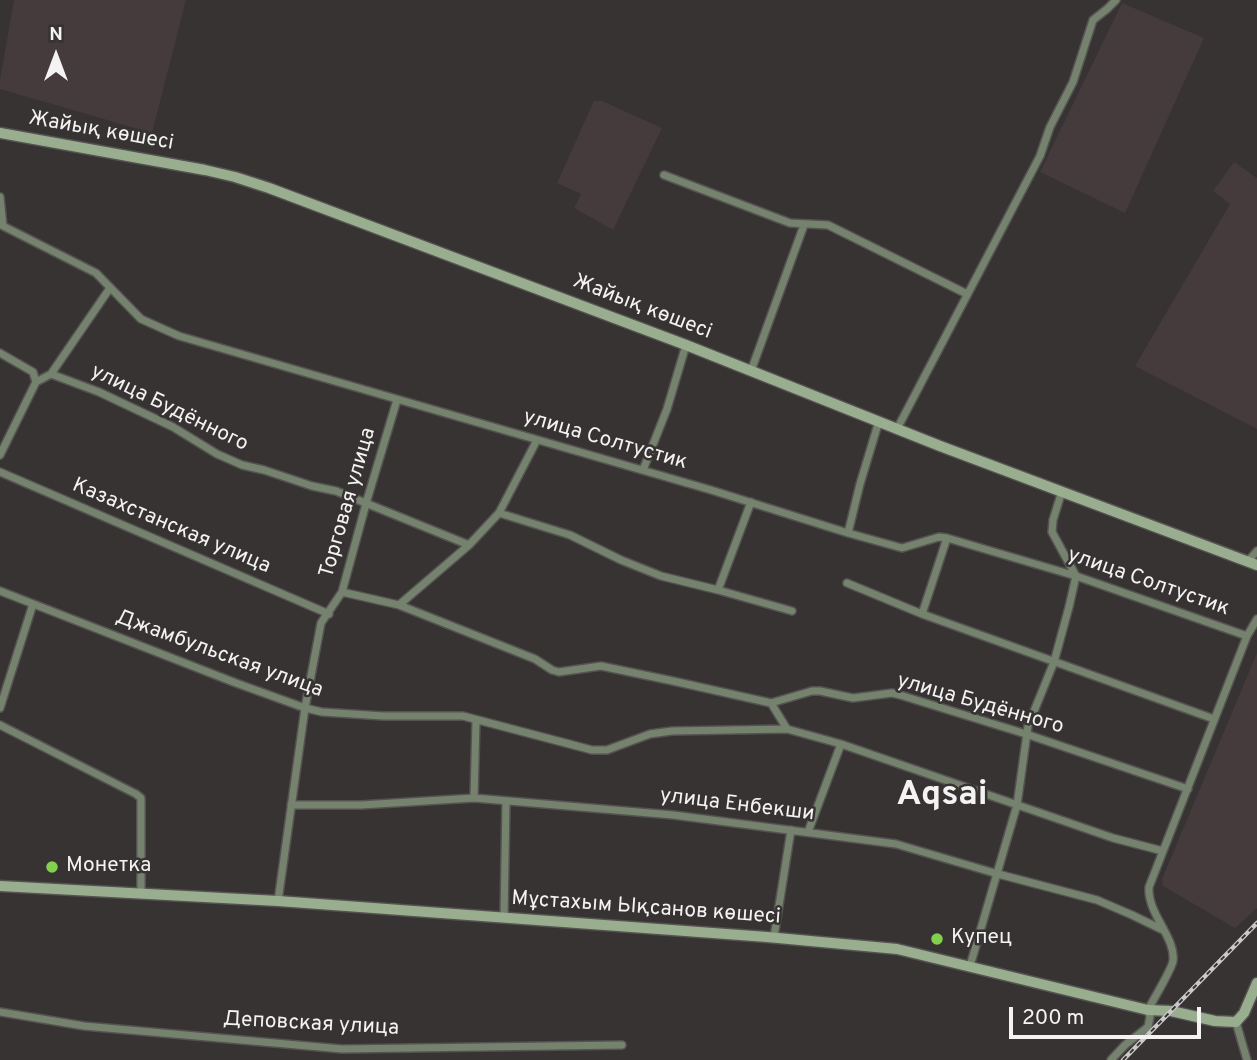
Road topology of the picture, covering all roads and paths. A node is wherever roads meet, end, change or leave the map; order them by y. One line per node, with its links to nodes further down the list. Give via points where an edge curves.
1 (1116, 0): 7 (street, via 1093,20 1073,82 1040,156)
2 (0, 133): 8 (street, Жайық көшесі, via 235,177)
3 (664, 175): 5 (street)
4 (0, 197): 6 (street, улица Солтустик, via 3,226 96,273)
5 (804, 225): 7 (street, via 828,226); 10 (street)
6 (110, 288): 11 (street); 13 (street, улица Солтустик, via 141,319 178,336)
7 (967, 294): 15 (street)
8 (686, 345): 10 (street, Жайық көшесі); 18 (street)
9 (0, 353): 12 (street, via 33,372)
10 (751, 371): 14 (street, Жайық көшесі)
11 (51, 374): 12 (street); 22 (street, улица Будённого, via 173,427 242,465)
12 (36, 382): 17 (street)
13 (397, 400): 16 (street, улица Солтустик); 22 (street, Торговая улица)
14 (878, 421): 15 (street, Жайық көшесі); 24 (street)
15 (897, 429): 20 (street, Жайық көшесі)
16 (537, 440): 18 (street, улица Солтустик); 23 (street)
17 (0, 455)
18 (643, 470): 21 (street, улица Солтустик)
19 (0, 472): 37 (street, Казахстанская улица)
20 (1062, 491): 28 (street, Жайық көшесі); 29 (street, via 1052,532)
21 (751, 502): 24 (street, улица Солтустик); 31 (street)
22 (366, 503): 26 (street, улица Будённого); 33 (street, Торговая улица)
23 (499, 513): 26 (street); 31 (street, via 570,535 661,576)
24 (848, 533): 25 (street, улица Солтустик, via 902,548)
25 (947, 538): 29 (street, улица Солтустик); 38 (street)
26 (469, 545): 35 (street)
27 (1257, 551): 28 (street)
28 (1253, 563)
29 (1076, 576): 40 (street, улица Солтустик); 41 (street)
30 (847, 583): 38 (street)
31 (718, 590): 36 (street)
32 (0, 591): 34 (street, Джамбульская улица)
33 (342, 592): 35 (street, улица Будённого); 37 (street, Торговая улица)
34 (33, 604): 43 (street); 44 (street, Джамбульская улица)
35 (399, 605): 42 (street, улица Будённого, via 559,672 601,666)
36 (792, 611)
37 (329, 614): 44 (street, Торговая улица, via 321,623)
38 (922, 614): 41 (street)
39 (1257, 619): 40 (street)
40 (1247, 636): 45 (street)
41 (1054, 662): 45 (street); 49 (street)
42 (771, 703): 48 (street); 49 (street, улица Будённого, via 811,691 853,698 892,693)
43 (0, 708)
44 (305, 708): 46 (street, Джамбульская улица); 54 (street, Торговая улица)
45 (1214, 719): 51 (street)
46 (476, 720): 48 (street, Джамбульская улица, via 592,750 672,731); 52 (street)
47 (0, 725): 61 (street, via 141,798)
48 (787, 729): 50 (street, Джамбульская улица)
49 (1026, 734): 51 (street, улица Будённого); 55 (street)
50 (841, 744): 55 (street, Джамбульская улица); 57 (street)
51 (1188, 789): 58 (street)
52 (474, 798): 53 (street, улица Енбекши); 54 (street, улица Енбекши)
53 (506, 801): 56 (street, улица Енбекши); 63 (street)
54 (291, 805): 62 (street, Торговая улица)
55 (1017, 805): 58 (street, Джамбульская улица); 59 (street)
56 (791, 830): 57 (street, улица Енбекши); 65 (street)
57 (808, 832): 59 (street, улица Енбекши, via 896,844)
58 (1163, 850): 64 (street, via 1149,896)
59 (998, 874): 64 (street, улица Енбекши, via 1097,900); 66 (street)
60 (0, 886): 61 (street, Мұстахым Ықсанов көшесі)
61 (141, 893): 62 (street, Мұстахым Ықсанов көшесі)
62 (278, 901): 63 (street, Мұстахым Ықсанов көшесі)
63 (504, 918): 65 (street, Мұстахым Ықсанов көшесі)
64 (1163, 930): 68 (street, via 1173,962)
65 (774, 937): 66 (street, Мұстахым Ықсанов көшесі, via 897,949)
66 (970, 966): 68 (street, Мұстахым Ықсанов көшесі)
67 (1257, 983): 70 (street)
68 (1147, 1010): 70 (street, Мұстахым Ықсанов көшесі); 72 (street, via 1148,1027)
69 (0, 1012): 71 (street, Деповская улица, via 84,1026 342,1049)
70 (1237, 1022): 73 (street)
71 (622, 1045)
72 (1111, 1060)
73 (1247, 1060)

